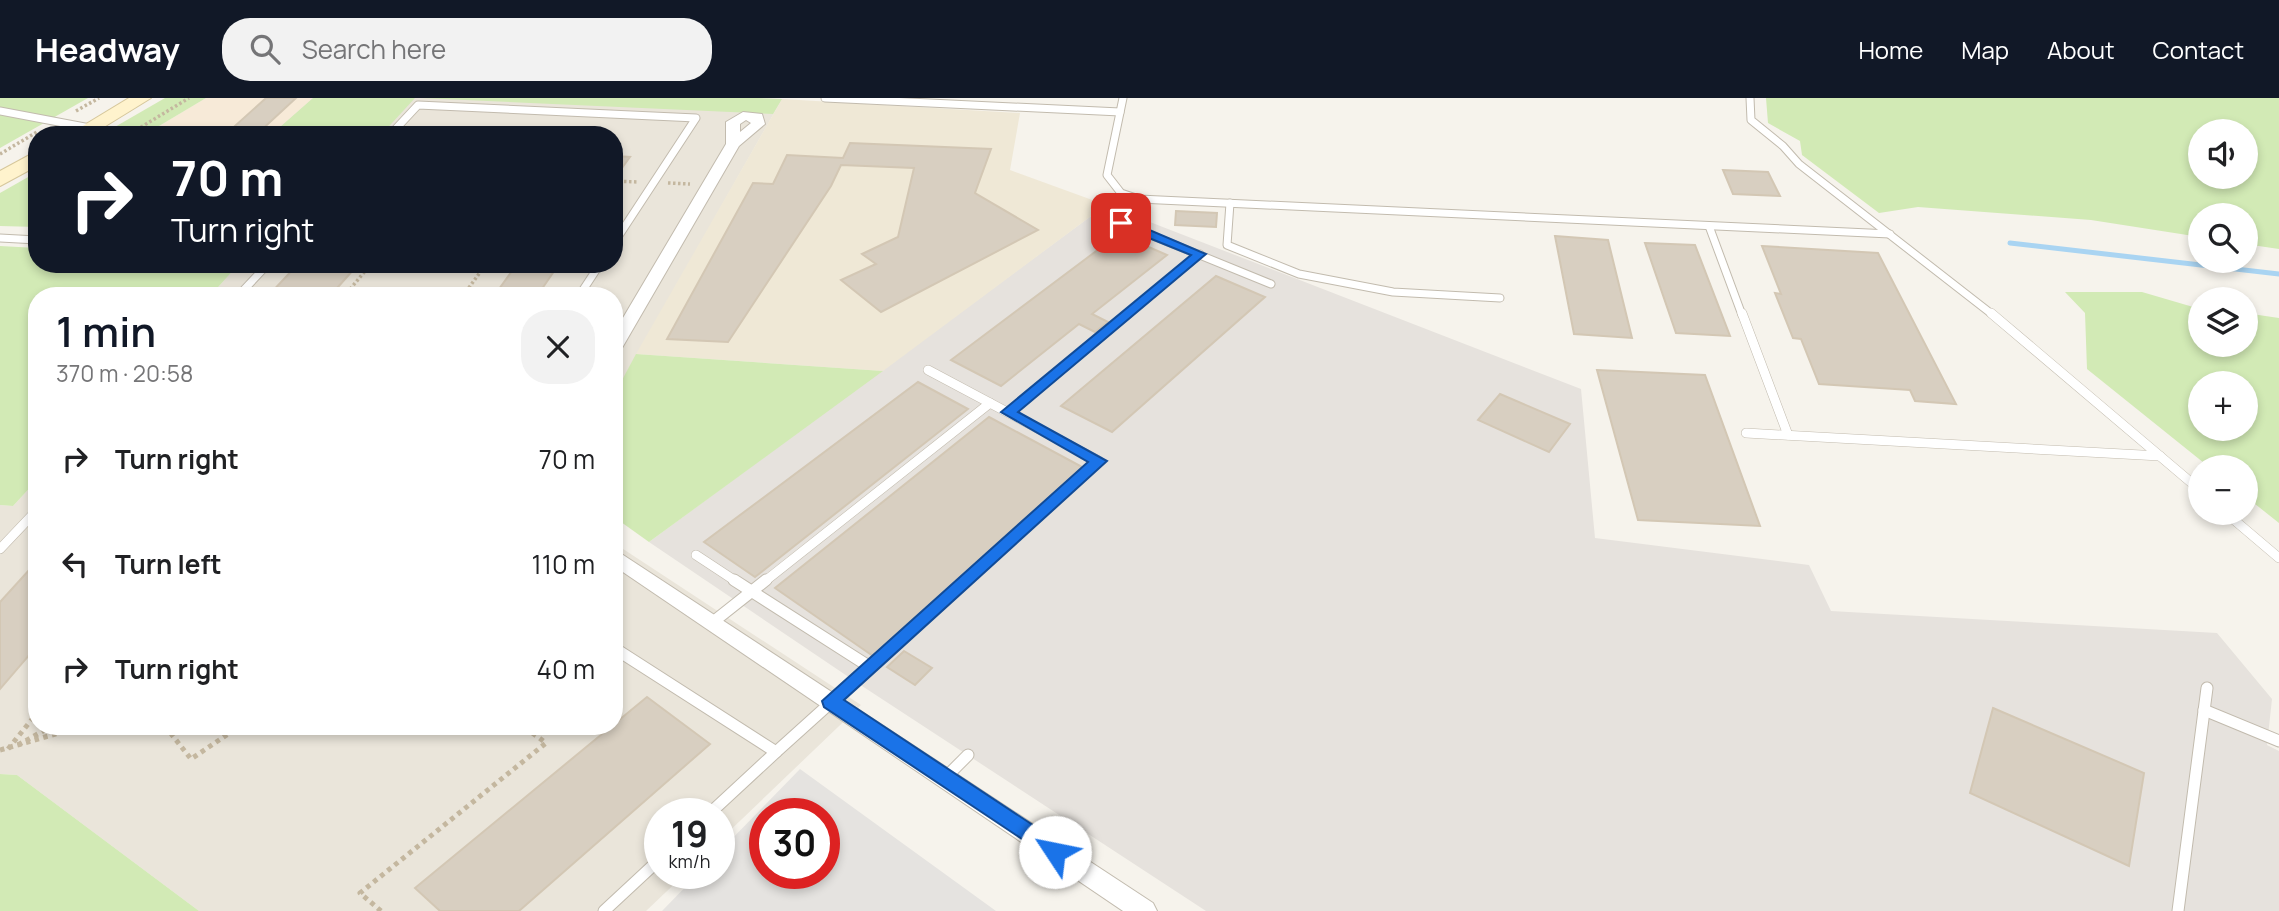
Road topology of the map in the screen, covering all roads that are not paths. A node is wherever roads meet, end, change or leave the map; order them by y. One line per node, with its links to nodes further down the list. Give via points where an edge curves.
1 (142, 98): 9 (main road)
2 (825, 98): 5 (lane)
3 (1123, 98): 7 (lane)
4 (1750, 98): 18 (lane, via 1751,120 1791,149 1799,164)
5 (887, 100): 7 (lane)
6 (0, 111): 8 (lane)
7 (1120, 112): 14 (lane, via 1107,175 1121,193 1139,199)
8 (63, 126)
9 (93, 126)
10 (398, 126): 17 (lane, via 418,105 696,118)
11 (733, 144): 26 (street)
12 (28, 163): 13 (main road)
13 (0, 180)
14 (1230, 203): 16 (lane); 25 (lane, via 1227,245 1299,274 1393,292)
15 (1121, 223): 21 (lane)
16 (1709, 226): 18 (lane); 31 (lane)
17 (623, 229)
18 (1890, 234): 32 (lane, via 2032,345)
19 (0, 238): 20 (lane)
20 (28, 240)
21 (1200, 254): 23 (lane); 29 (lane)
22 (260, 273): 24 (lane)
23 (1271, 284)
24 (247, 287)
25 (1500, 298)
26 (623, 333)
27 (928, 370): 28 (lane)
28 (990, 403): 29 (lane); 40 (lane)
29 (1008, 412): 43 (lane, via 1099,461)
30 (1746, 433): 31 (lane)
31 (1788, 435): 32 (lane)
32 (2160, 456): 33 (lane)
33 (2188, 480)
34 (28, 519): 36 (lane)
35 (2240, 525): 38 (lane)
36 (0, 549)
37 (696, 555): 40 (lane)
38 (2279, 558)
39 (623, 562): 41 (street)
40 (751, 592): 41 (lane); 43 (lane)
41 (713, 622): 45 (street)
42 (623, 654): 48 (lane)
43 (870, 667): 45 (lane)
44 (2207, 688): 46 (lane)
45 (831, 701): 48 (lane); 50 (street)
46 (2204, 710): 47 (lane); 55 (lane)
47 (2279, 741)
48 (776, 752): 51 (lane)
49 (968, 755): 50 (lane)
50 (945, 778): 54 (street)
51 (726, 798)
52 (644, 874): 53 (lane)
53 (604, 911)
54 (1144, 911)
55 (2178, 911)

